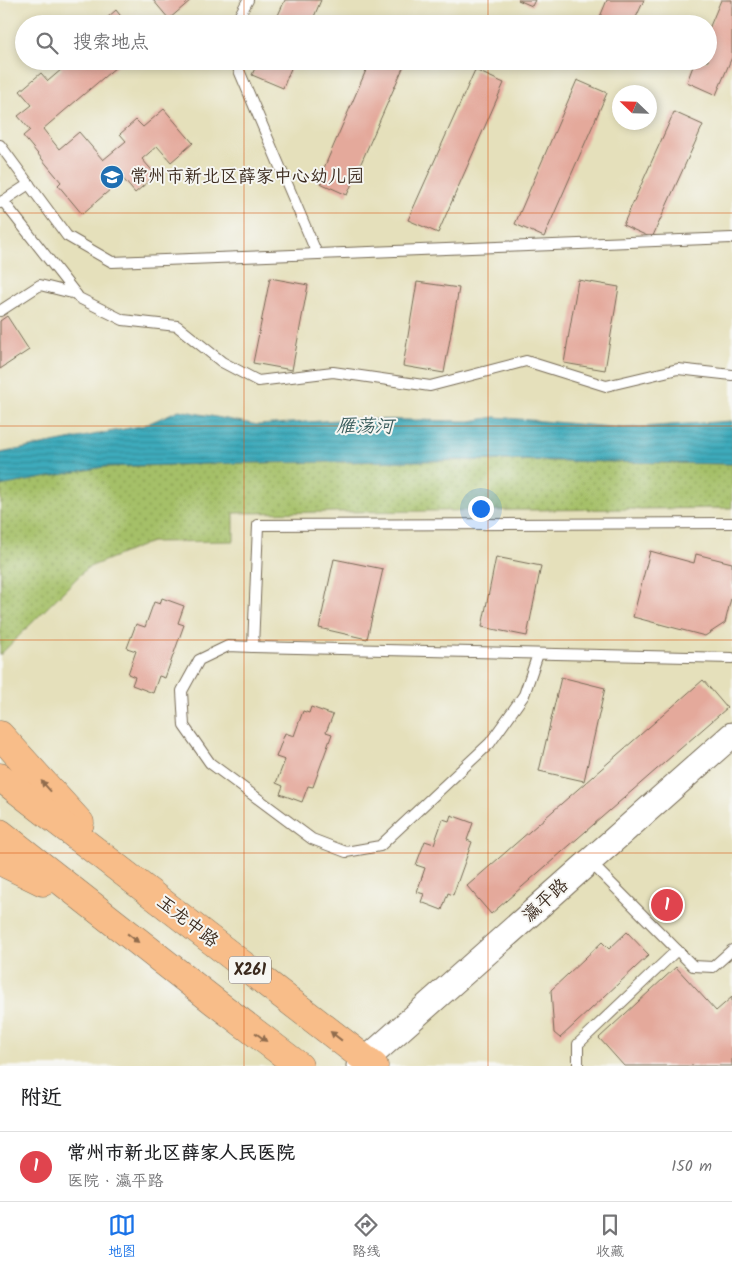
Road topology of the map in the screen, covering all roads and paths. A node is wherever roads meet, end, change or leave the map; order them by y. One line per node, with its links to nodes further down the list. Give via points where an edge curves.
1 (248, 0): 2 (lane)
2 (240, 15)
3 (239, 70): 8 (lane)
4 (0, 146): 5 (lane)
5 (29, 184): 6 (lane); 8 (lane, via 67,236 112,262)
6 (2, 202): 9 (lane)
7 (732, 238): 8 (lane)
8 (317, 254)
9 (76, 294): 10 (lane, via 40,284); 11 (lane, via 123,320 177,326 222,362 258,381 334,372 430,386 526,361 606,386 678,369)
10 (0, 311)
11 (732, 375)
12 (732, 523): 13 (lane, via 258,525)
13 (252, 647): 14 (lane); 14 (lane, via 228,646 199,660 182,691 184,726 210,763 312,839 346,852 380,846 490,742 524,695)
14 (538, 654): 15 (lane)
15 (732, 658)
16 (0, 734): 22 (main road, one-way to 16)
17 (732, 736): 21 (street, 瀛平路)
18 (0, 777): 22 (main road, 玉龙中路 / X261)
19 (0, 833): 23 (main road, X261)
20 (0, 860): 23 (main road)
21 (590, 862): 24 (lane); 26 (street, 瀛平路)
22 (126, 874): 26 (main road, 玉龙中路 / X261, one-way to 22)
23 (94, 908): 27 (main road, X261, one-way to 27)
24 (677, 950): 25 (lane, via 693,966 713,967); 28 (lane, via 578,1044)
25 (732, 950)
26 (366, 1064)
27 (299, 1066)
28 (578, 1066)

